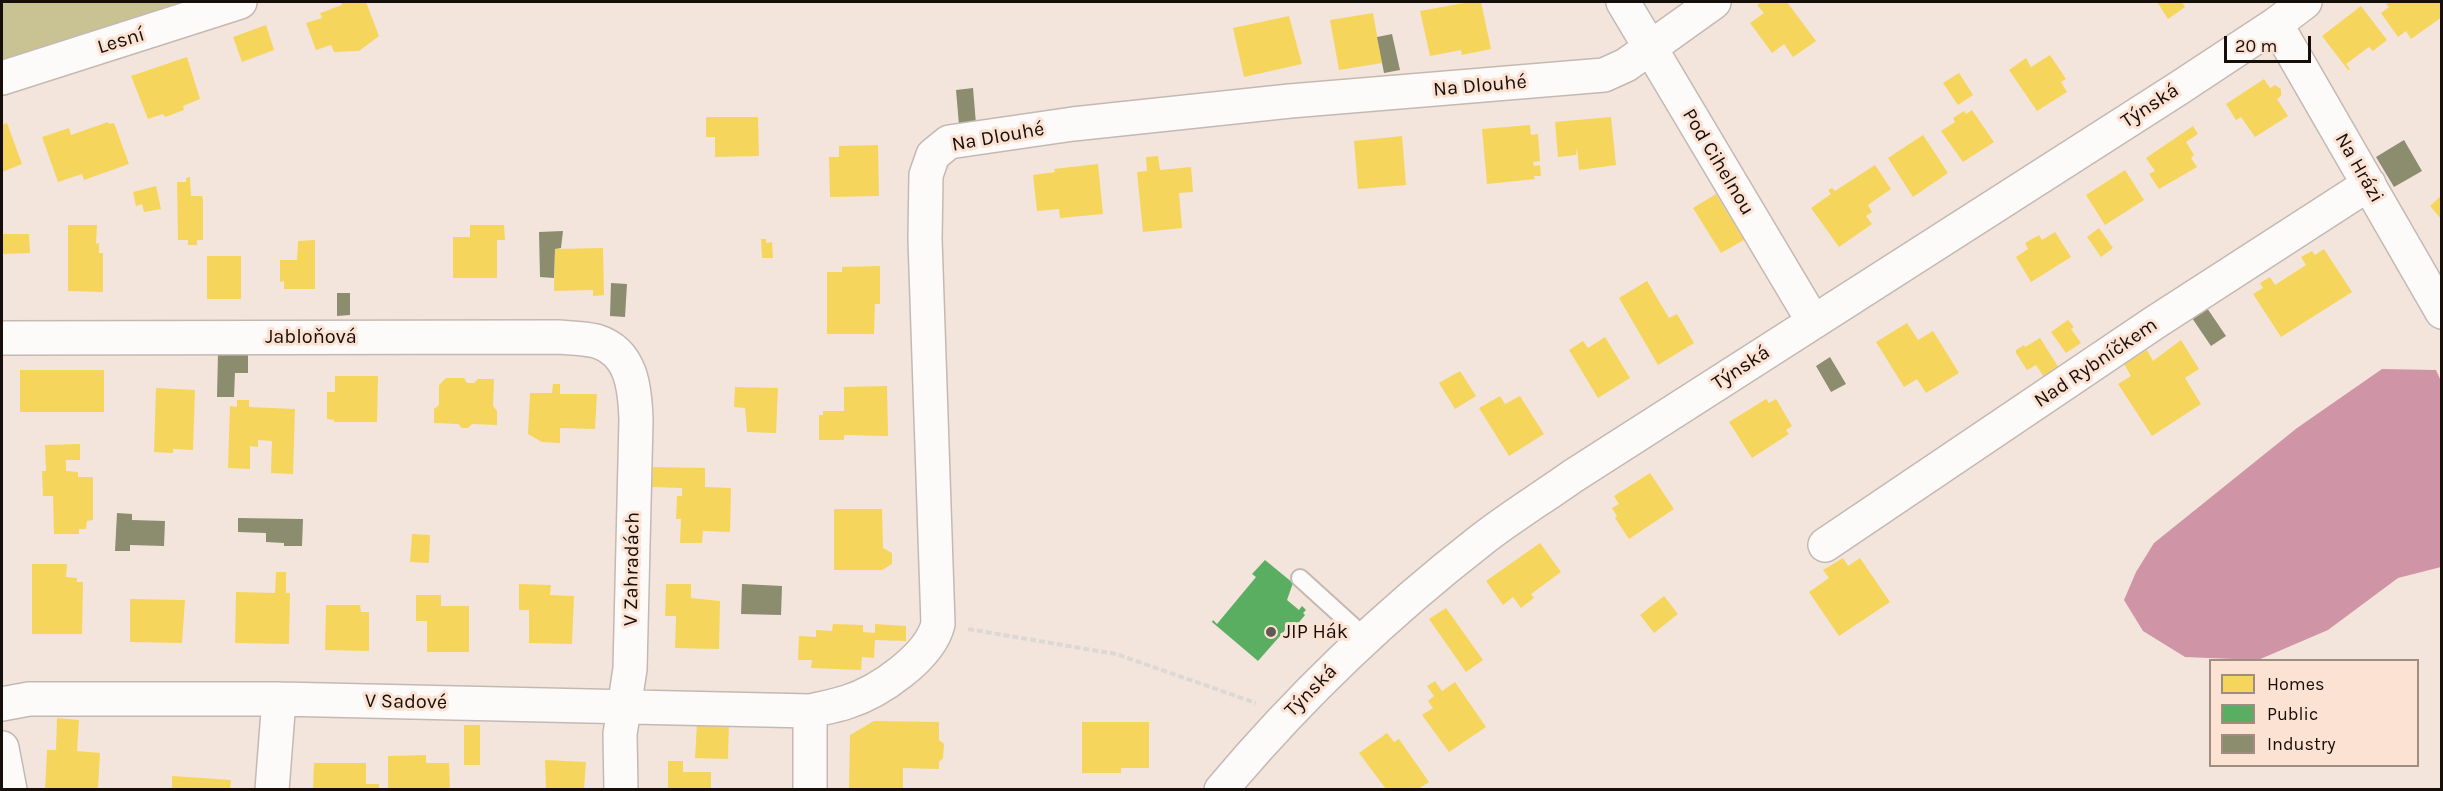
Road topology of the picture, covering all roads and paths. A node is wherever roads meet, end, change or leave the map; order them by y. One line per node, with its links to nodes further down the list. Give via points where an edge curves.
1 (240, 2): 7 (street, Lesní)
2 (1623, 2): 6 (street, Pod Cihelnou)
3 (1714, 2): 6 (street, Na Dlouhé)
4 (2305, 2): 5 (street, Týnská)
5 (2276, 24): 8 (street, Na Hrázi); 10 (street, Týnská)
6 (1650, 48): 10 (street, Pod Cihelnou); 15 (street, Na Dlouhé, via 1604,75 1290,101 1073,124 949,142 933,155 926,175)
7 (2, 78)
8 (2369, 184): 9 (street, Na Hrázi); 13 (street, Nad Rybníčkem, via 2154,323)
9 (2440, 302)
10 (1813, 321): 16 (street, Týnská, via 1481,540)
11 (2, 338): 12 (street, Jabloňová, via 558,337 596,341)
12 (618, 353): 20 (street, V Zahradách, via 630,372 636,420 630,669)
13 (1826, 545)
14 (1300, 578): 16 (lane)
15 (938, 624): 19 (path, via 1116,654); 21 (street, Na Dlouhé, via 922,654 876,690)
16 (1365, 637): 27 (street, Týnská)
17 (279, 699): 18 (street, V Sadové, via 29,699); 20 (street, V Sadové); 24 (street)
18 (2, 704)
19 (1258, 704)
20 (624, 707): 21 (street, V Sadové); 25 (street, V Zahradách, via 620,734)
21 (810, 711): 26 (street)
22 (2, 747): 23 (street)
23 (10, 789)
24 (272, 789)
25 (621, 789)
26 (810, 789)
27 (1221, 789)

